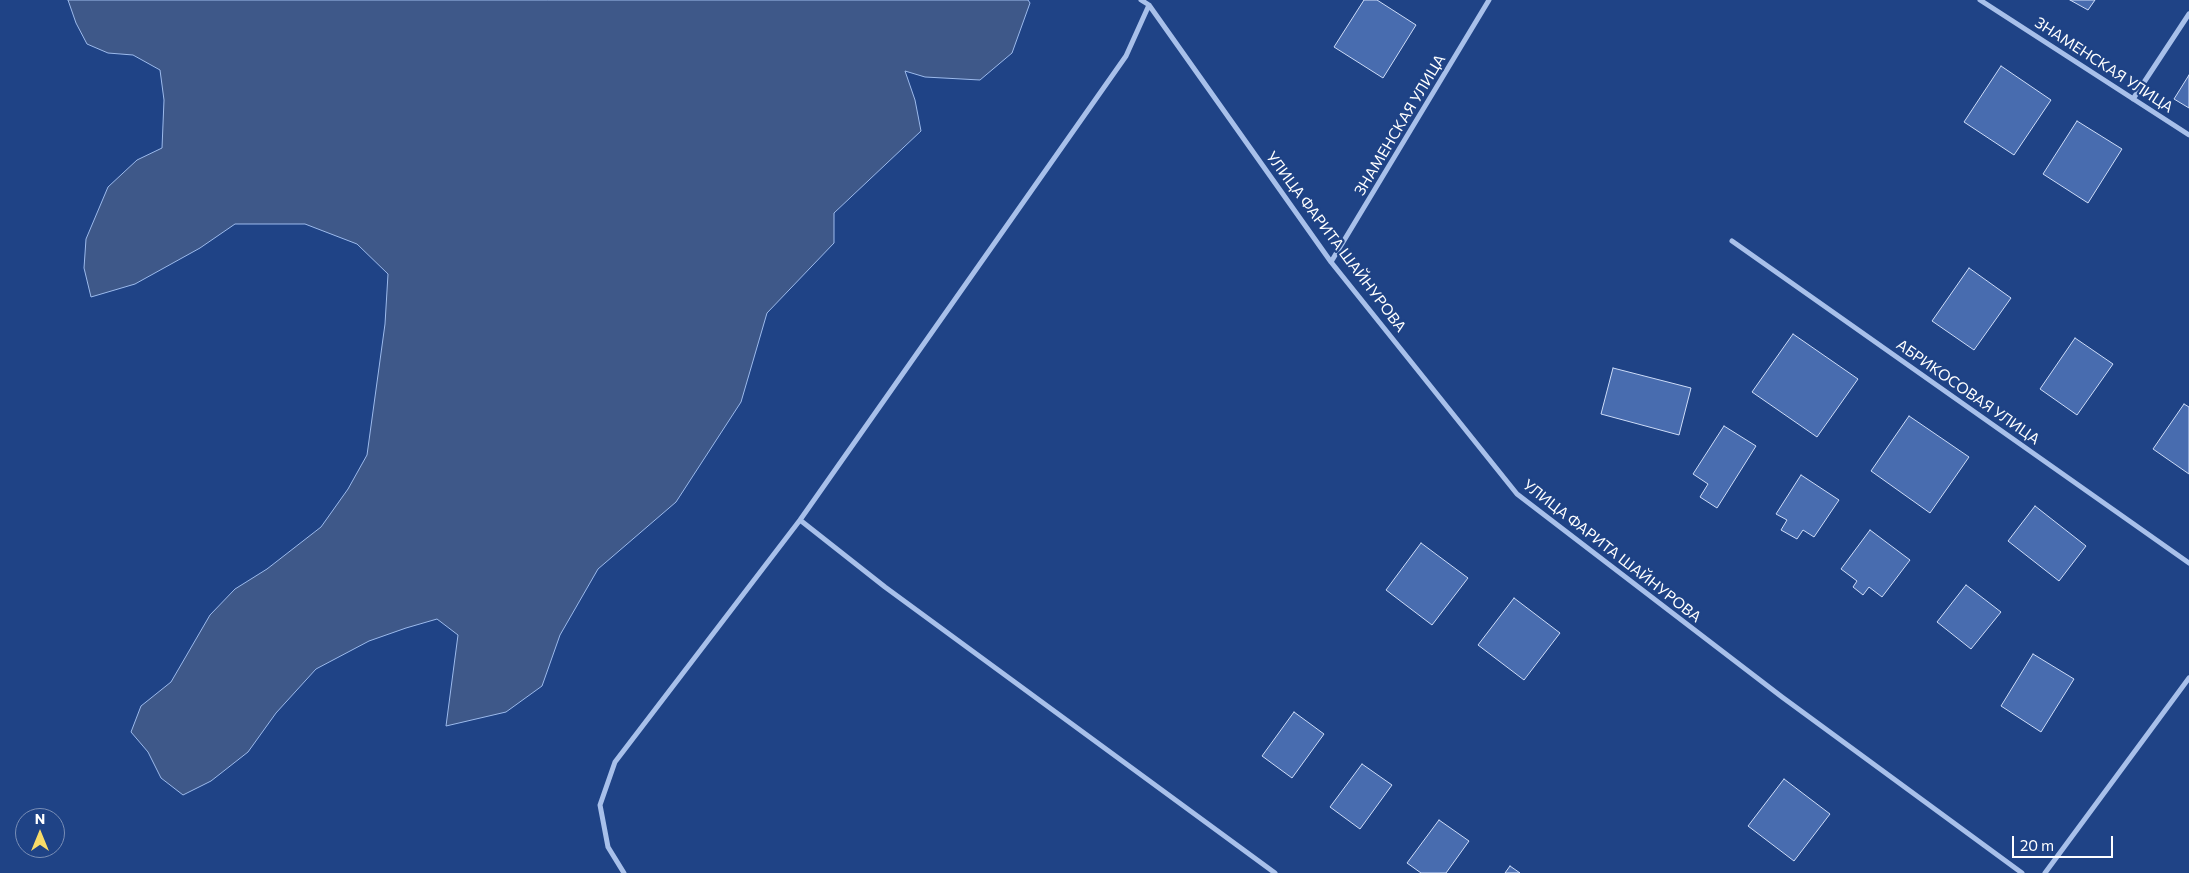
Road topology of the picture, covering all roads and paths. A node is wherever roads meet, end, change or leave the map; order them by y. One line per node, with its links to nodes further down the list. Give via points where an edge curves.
1 (1141, 0): 4 (street, УЛИЦА ФАРИТА ШАЙНУРОВА)
2 (1490, 0): 9 (street, ЗНАМЕНСКАЯ УЛИЦА)
3 (1980, 0): 6 (street, ЗНАМЕНСКАЯ УЛИЦА)
4 (1149, 5): 9 (street, УЛИЦА ФАРИТА ШАЙНУРОВА); 10 (street, via 1126,56)
5 (2189, 14): 6 (street)
6 (2133, 99): 7 (street, ЗНАМЕНСКАЯ УЛИЦА)
7 (2189, 135)
8 (1732, 240): 11 (street, АБРИКОСОВАЯ УЛИЦА)
9 (1331, 262): 15 (street, УЛИЦА ФАРИТА ШАЙНУРОВА, via 1517,494 1782,698)
10 (800, 520): 13 (street, via 615,762 600,805 608,847); 14 (street, via 885,587)
11 (2189, 563)
12 (2189, 678): 16 (street)
13 (624, 873)
14 (1275, 873)
15 (2022, 873)
16 (2045, 873)

